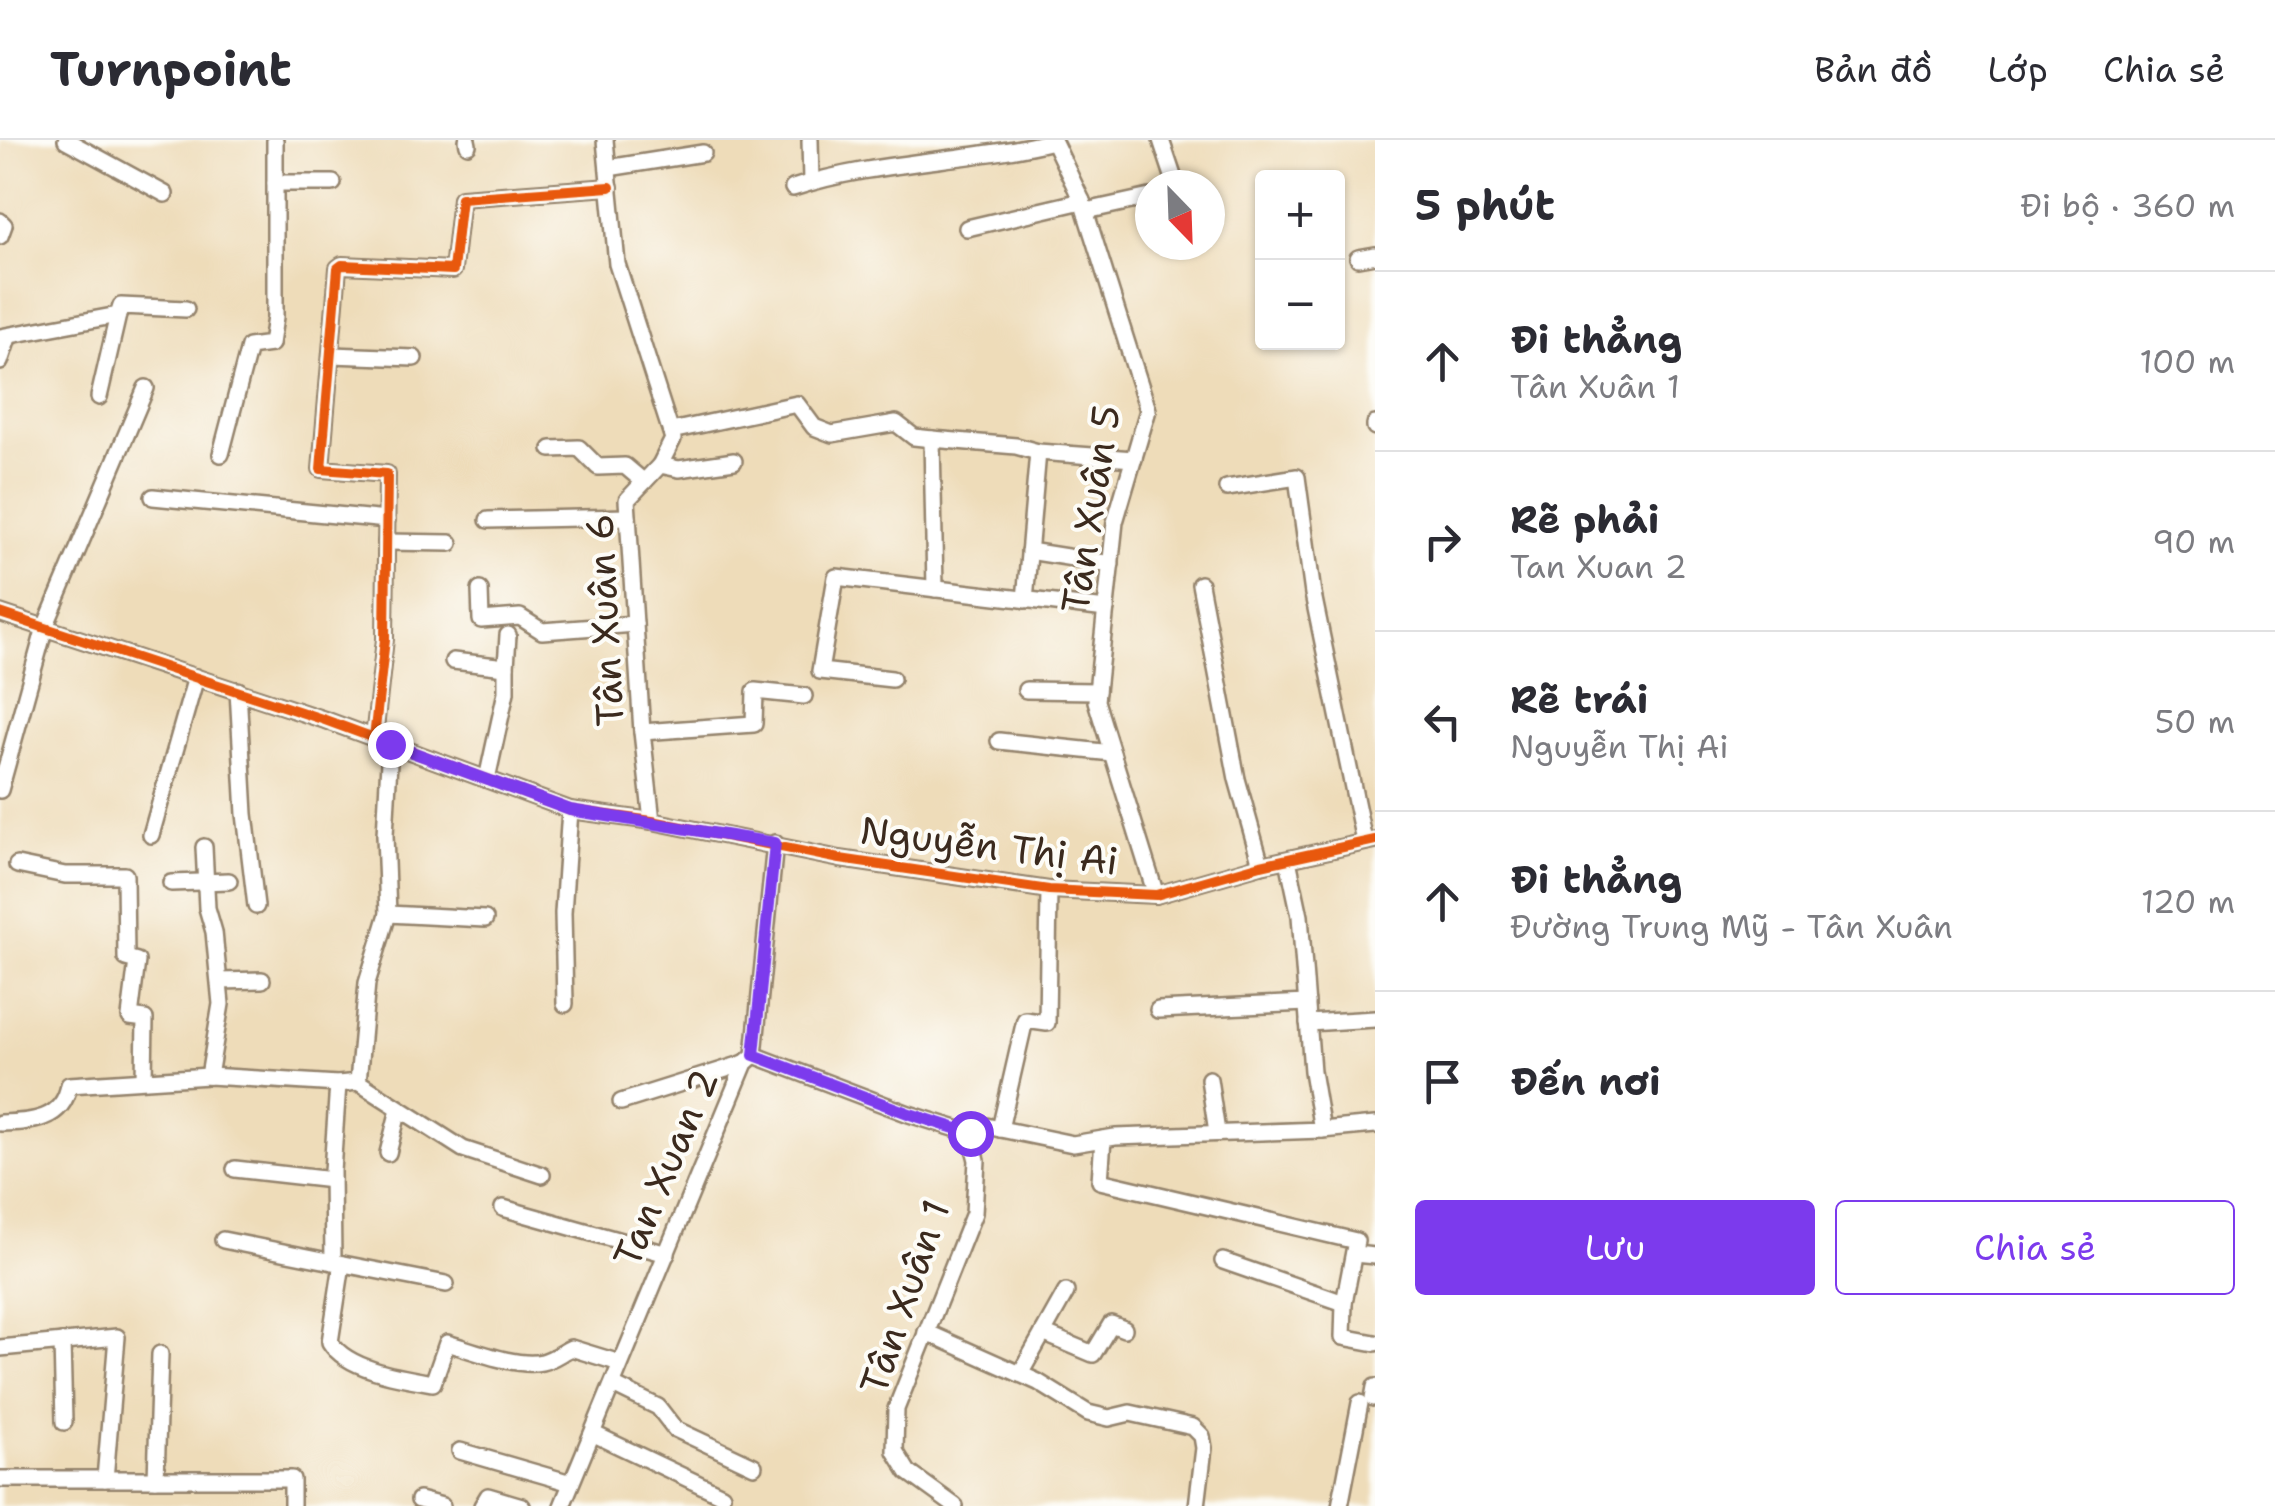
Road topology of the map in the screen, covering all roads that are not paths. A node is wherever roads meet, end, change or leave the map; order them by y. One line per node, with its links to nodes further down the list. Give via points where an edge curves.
1 (66, 140): 15 (street)
2 (275, 140): 11 (street)
3 (605, 140): 8 (street)
4 (810, 140): 10 (street)
5 (1053, 140): 10 (street); 17 (street, Tân Xuân 5)
6 (1161, 140): 9 (street)
7 (703, 153): 8 (street)
8 (608, 168): 13 (street)
9 (1171, 170)
10 (811, 182): 14 (street)
11 (275, 183): 12 (street); 33 (street, via 270,344 249,347)
12 (333, 183)
13 (610, 187): 24 (street, via 460,198 453,270 340,266); 29 (street, via 617,264)
14 (793, 188)
15 (164, 194)
16 (1135, 200): 17 (street)
17 (1084, 206): 19 (street); 34 (street, Tân Xuân 5, via 1148,410)
18 (0, 222): 20 (street)
19 (966, 228)
20 (0, 236)
21 (186, 309): 22 (street, via 120,306)
22 (118, 315): 23 (street); 28 (street)
23 (4, 338): 26 (street)
24 (330, 356): 25 (street); 41 (street, via 321,469 387,474)
25 (414, 358)
26 (0, 362)
27 (146, 388): 54 (street)
28 (99, 398)
29 (671, 431): 30 (street, via 798,404 814,427 832,434 896,424 914,437); 36 (street, Tân Xuân 6)
30 (932, 438): 32 (street); 48 (street)
31 (551, 449): 37 (street, via 579,448 598,468 625,466)
32 (1038, 452): 34 (street); 45 (street)
33 (222, 454)
34 (1134, 459): 46 (street, Tân Xuân 5)
35 (734, 460): 36 (street, via 679,469)
36 (660, 465): 37 (street, Tân Xuân 6)
37 (644, 482): 40 (street, Tân Xuân 6, via 626,500)
38 (1227, 488): 73 (street, via 1297,477 1313,594)
39 (153, 497): 41 (street)
40 (628, 517): 42 (street); 53 (street, Tân Xuân 6)
41 (387, 520): 43 (street)
42 (488, 520)
43 (386, 542): 44 (street); 65 (street)
44 (450, 543)
45 (1030, 551): 46 (street); 50 (street)
46 (1110, 564): 51 (street, Tân Xuân 5)
47 (1200, 584): 77 (street, via 1230,746)
48 (935, 589): 50 (street); 59 (street, via 836,577 820,671)
49 (480, 590): 53 (street, via 481,620 520,617 542,631)
50 (1025, 600): 51 (street)
51 (1106, 610): 62 (street, Tân Xuân 5)
52 (0, 613): 54 (street, Nguyễn Thị Ai)
53 (635, 624): 64 (street, Tân Xuân 6)
54 (44, 627): 58 (street, Nguyễn Thị Ai); 69 (street)
55 (508, 634): 57 (street)
56 (453, 661): 57 (street)
57 (506, 667): 68 (street)
58 (196, 676): 60 (street, Nguyễn Thị Ai); 72 (street)
59 (892, 679)
60 (238, 690): 65 (street, Nguyễn Thị Ai); 84 (street)
61 (1026, 690): 62 (street)
62 (1097, 691): 67 (street, Tân Xuân 5)
63 (804, 696): 64 (street, via 755,691 754,724)
64 (642, 732): 71 (street, Tân Xuân 6)
65 (382, 741): 68 (street, Nguyễn Thị Ai); 85 (street)
66 (999, 741): 67 (street)
67 (1112, 753): 83 (street, Tân Xuân 5)
68 (487, 780): 70 (street, Nguyễn Thị Ai)
69 (0, 790)
70 (570, 810): 71 (street, Nguyễn Thị Ai); 90 (street)
71 (652, 821): 74 (street, Nguyễn Thị Ai)
72 (151, 835)
73 (1369, 841): 76 (street, Nguyễn Thị Ai)
74 (775, 843): 82 (street, Nguyễn Thị Ai); 94 (street, Tan Xuan 2)
75 (204, 847): 80 (street)
76 (1288, 860): 77 (street, Nguyễn Thị Ai); 89 (street)
77 (1261, 865): 83 (street, Nguyễn Thị Ai)
78 (17, 866): 96 (street, via 125,875 126,958 136,961 130,1016 145,1019)
79 (229, 881): 80 (street)
80 (205, 882): 81 (street); 88 (street)
81 (171, 883)
82 (1048, 890): 83 (street, Nguyễn Thị Ai); 104 (street, via 1046,1023 1025,1020)
83 (1156, 895)
84 (256, 906)
85 (388, 914): 86 (street); 98 (street, via 367,984)
86 (485, 919)
87 (262, 980): 88 (street)
88 (220, 981): 95 (street)
89 (1307, 1003): 91 (street); 93 (street)
90 (564, 1004)
91 (1158, 1010)
92 (1375, 1019): 93 (street)
93 (1308, 1023): 105 (street)
94 (749, 1059): 100 (street); 107 (street); 115 (street, Tan Xuan 2)
95 (209, 1076): 96 (street); 99 (street)
96 (144, 1079): 102 (street, via 70,1085 67,1099 44,1119)
97 (1209, 1079): 106 (street)
98 (358, 1082): 99 (street); 101 (street)
99 (338, 1084): 112 (street)
100 (621, 1102)
101 (399, 1109): 109 (street); 111 (street, via 463,1149)
102 (0, 1124)
103 (1375, 1125): 105 (street)
104 (1000, 1129): 107 (street); 108 (street, via 1073,1144)
105 (1322, 1130): 106 (street)
106 (1218, 1132): 108 (street)
107 (970, 1133): 124 (street, Tân Xuân 1, via 977,1160 974,1213)
108 (1103, 1139): 116 (street, via 1100,1182 1356,1241)
109 (388, 1153)
110 (236, 1169): 112 (street)
111 (542, 1176)
112 (332, 1180): 119 (street)
113 (503, 1208): 115 (street)
114 (223, 1240): 119 (street)
115 (667, 1254): 130 (street, Tan Xuan 2)
116 (1354, 1254): 117 (street); 122 (street)
117 (1375, 1256)
118 (1223, 1261): 122 (street)
119 (337, 1263): 120 (street); 130 (street, via 330,1342 366,1366 433,1382 448,1343 532,1363 571,1348)
120 (446, 1284)
121 (1066, 1292): 125 (street)
122 (1344, 1303): 127 (street, via 1343,1337)
123 (1124, 1330): 125 (street, via 1110,1324 1093,1354)
124 (926, 1332): 131 (street); 149 (street, Tân Xuân 1, via 896,1409 895,1451 908,1472)
125 (1043, 1333): 131 (street)
126 (62, 1342): 128 (street); 134 (street); 139 (street, via 117,1337)
127 (1375, 1343)
128 (0, 1348)
129 (160, 1354): 140 (street)
130 (620, 1363): 132 (street, Tan Xuan 2)
131 (1020, 1374): 150 (street, via 1088,1413 1110,1418 1130,1412 1194,1427 1204,1448)
132 (613, 1385): 135 (street, Tan Xuan 2); 137 (street, via 658,1407 675,1429)
133 (1370, 1396): 151 (street)
134 (64, 1422)
135 (594, 1434): 141 (street, Tan Xuan 2); 142 (street)
136 (460, 1451): 141 (street)
137 (754, 1466)
138 (0, 1479): 139 (street)
139 (105, 1479): 140 (street)
140 (156, 1479): 144 (street, via 292,1478)
141 (571, 1483): 148 (street, Tan Xuan 2)
142 (722, 1495)
143 (419, 1500): 145 (street)
144 (292, 1506)
145 (442, 1506)
146 (482, 1506): 147 (street, via 488,1496)
147 (522, 1506)
148 (562, 1506)
149 (955, 1506)
150 (1197, 1506)
151 (1340, 1506)

